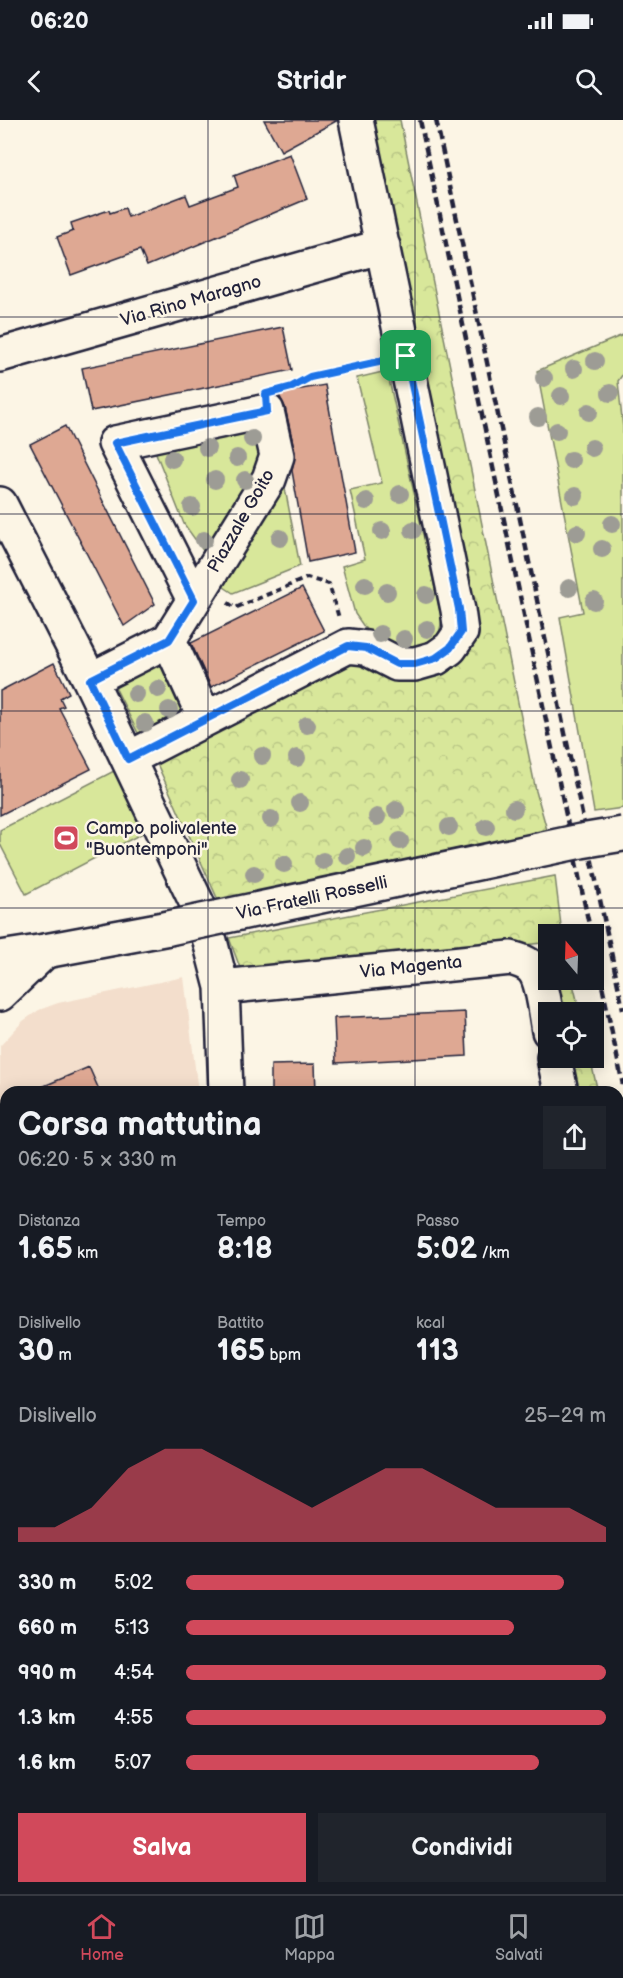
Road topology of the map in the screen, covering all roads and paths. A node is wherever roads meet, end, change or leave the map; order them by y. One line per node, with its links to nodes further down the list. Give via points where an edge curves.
1 (356, 120): 2 (street)
2 (383, 246): 3 (street, Via Rino Maragno); 4 (street)
3 (0, 355)
4 (406, 356): 5 (path, via 310,377 266,394); 9 (street, via 461,632 450,648 436,658 415,664 397,664 366,648)
5 (267, 411): 7 (street, Piazzale Goito, via 277,456 269,479); 7 (street, Piazzale Goito, via 115,443)
6 (0, 504): 10 (street)
7 (199, 592): 8 (street, Piazzale Goito); 9 (path, via 234,608 307,578 329,584)
8 (169, 640): 10 (street); 11 (street)
9 (348, 646): 11 (street)
10 (90, 680): 12 (street)
11 (205, 719): 12 (street)
12 (128, 759): 16 (street, via 204,918)
13 (623, 834): 14 (street, Via Fratelli Rosselli, bridge)
14 (45, 951): 15 (street, Via Fratelli Rosselli); 17 (street)
15 (0, 958)
16 (222, 987): 18 (street, Via Magenta, via 511,958 521,961 537,976); 20 (street)
17 (0, 994)
18 (543, 1002)
19 (556, 1068): 21 (street)
20 (226, 1086)
21 (560, 1086)

